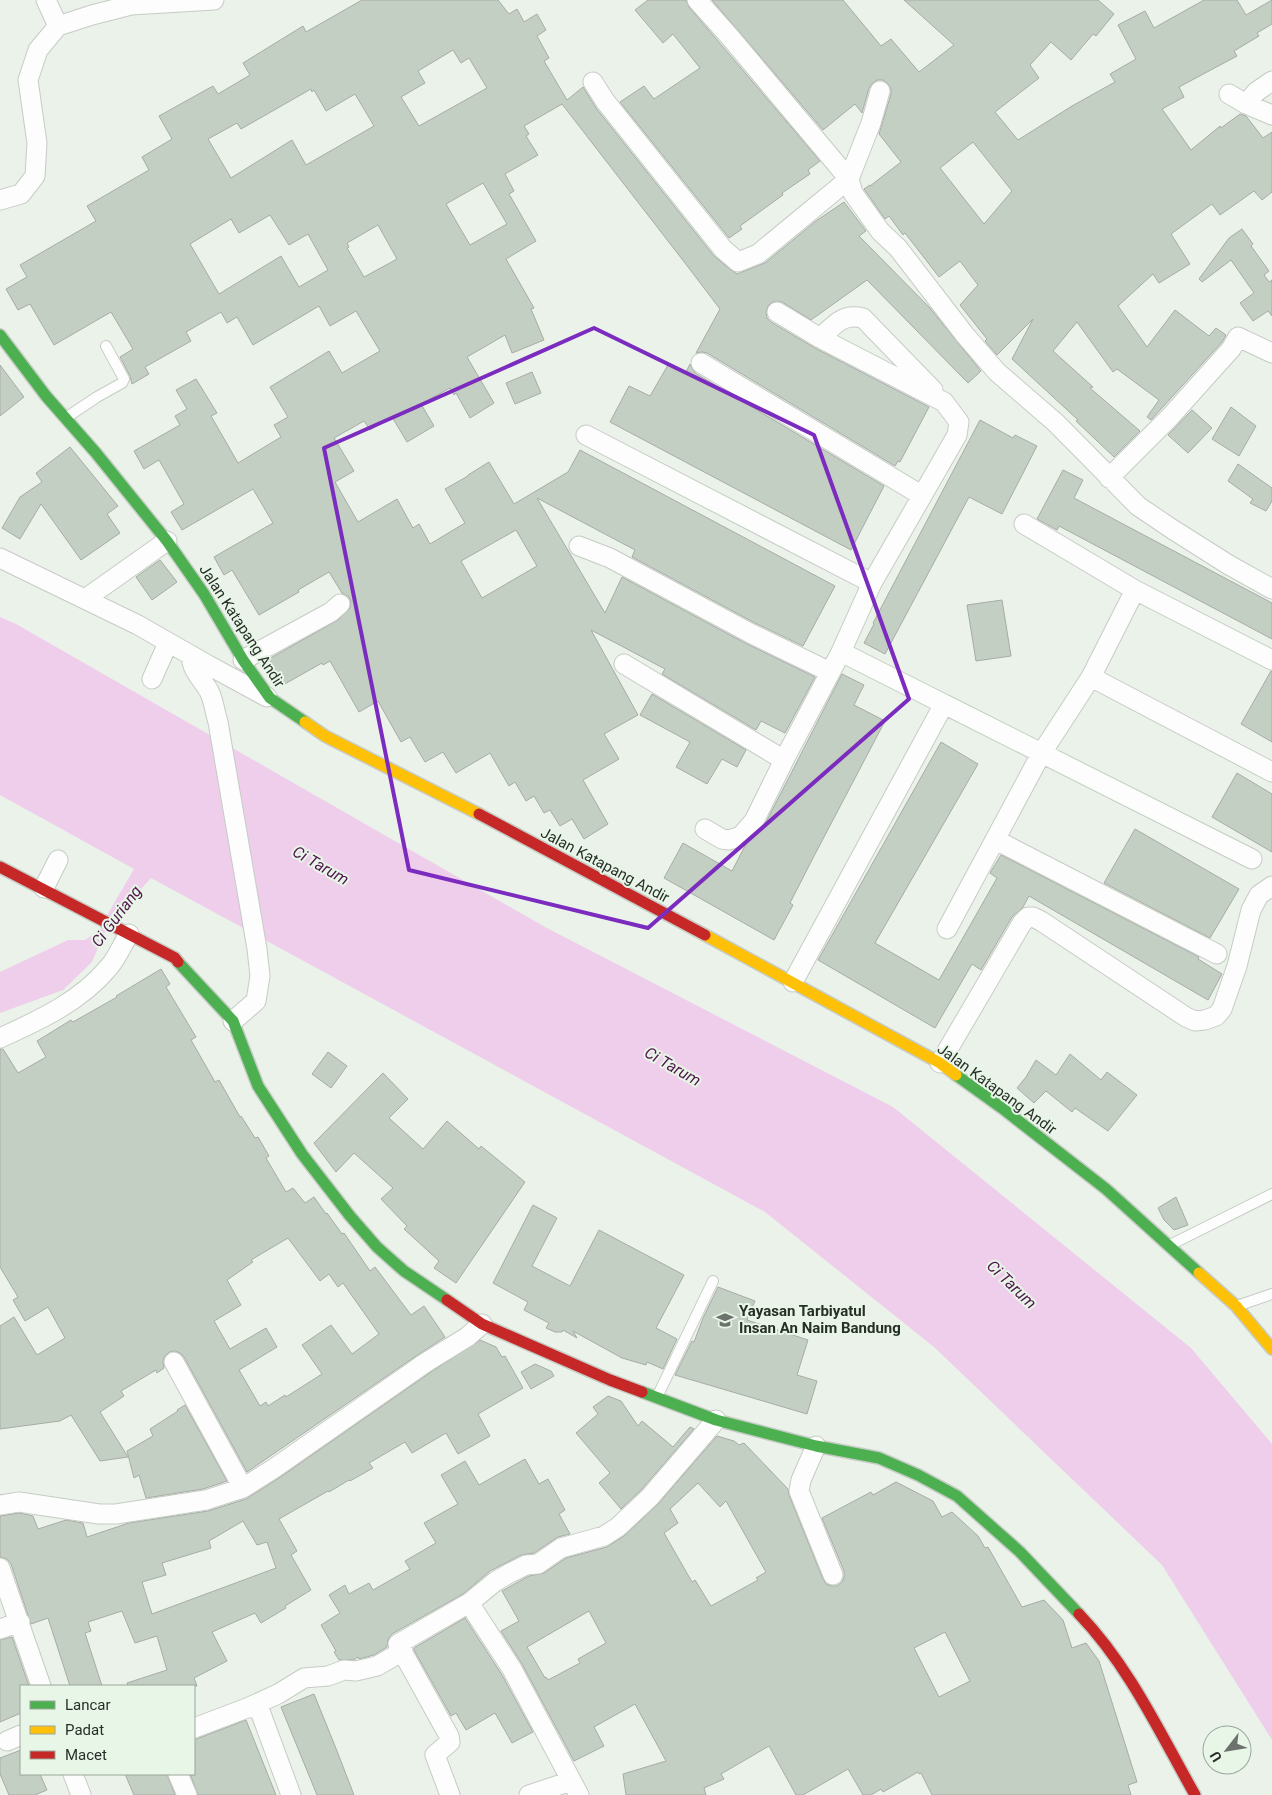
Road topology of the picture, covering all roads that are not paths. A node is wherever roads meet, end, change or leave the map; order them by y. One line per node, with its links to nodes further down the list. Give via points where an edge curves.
1 (46, 0): 5 (street)
2 (214, 0): 4 (street)
3 (697, 0): 12 (street)
4 (130, 3): 5 (street)
5 (58, 26): 13 (street, via 38,50 28,80 37,143 36,176 21,194)
6 (1272, 81): 10 (street)
7 (592, 82): 12 (street, via 723,249 738,262 758,254)
8 (880, 91): 12 (street)
9 (1229, 94): 10 (street)
10 (1246, 104): 11 (street)
11 (1272, 115)
12 (848, 179): 23 (street, via 853,193 880,231 898,248 997,372 1056,424)
13 (0, 200)
14 (777, 312): 16 (street)
15 (0, 335): 21 (street, Jalan Katapang Andir, via 46,396)
16 (820, 338): 20 (street); 20 (street, via 842,319 863,318)
17 (106, 346): 21 (lane, via 124,379 122,383)
18 (1272, 353): 23 (street, via 1238,338 1169,418)
19 (702, 364): 24 (street)
20 (944, 402): 24 (street, via 960,422 957,434)
21 (67, 418): 26 (street, Jalan Katapang Andir)
22 (586, 435): 29 (street)
23 (1109, 478): 30 (street, via 1138,506 1172,530)
24 (921, 495): 29 (street)
25 (1024, 524): 31 (street)
26 (167, 541): 32 (street); 37 (street, Jalan Katapang Andir, via 204,594)
27 (579, 546): 40 (street, via 610,558)
28 (0, 558): 32 (street)
29 (872, 583): 35 (street)
30 (1272, 589)
31 (1135, 590): 38 (street); 41 (street)
32 (85, 599): 34 (street)
33 (340, 604): 37 (street)
34 (168, 643): 36 (street); 42 (street)
35 (841, 652): 40 (street); 46 (street)
36 (191, 656): 43 (street); 44 (street, via 196,674)
37 (243, 660): 45 (street, Jalan Katapang Andir)
38 (1272, 660)
39 (624, 664): 48 (street)
40 (830, 672): 48 (street)
41 (1091, 677): 47 (street); 49 (street)
42 (152, 679)
43 (251, 688): 44 (street); 45 (street)
44 (209, 692): 61 (street, via 218,722 260,976 256,1001)
45 (270, 698): 60 (street, Jalan Katapang Andir, via 325,736 494,822)
46 (944, 704): 47 (street); 60 (street)
47 (1041, 754): 51 (street); 52 (street)
48 (784, 760): 50 (street, via 754,820 741,836 722,839)
49 (1272, 772)
50 (705, 829)
51 (996, 840): 57 (street); 59 (street)
52 (1252, 859)
53 (58, 860): 56 (street)
54 (0, 866): 56 (street)
55 (1272, 886): 63 (street, via 1259,895 1251,910 1237,966 1216,1016 1195,1021 1186,1017 1041,921 1028,917)
56 (44, 888): 58 (street)
57 (947, 929)
58 (122, 931): 61 (street, via 175,958); 62 (street, via 110,966 89,989 40,1020)
59 (1217, 954)
60 (793, 982): 63 (street, Jalan Katapang Andir)
61 (232, 1021): 69 (street, via 258,1086 314,1170 350,1216 404,1271)
62 (0, 1038)
63 (940, 1063): 65 (street, Jalan Katapang Andir, via 1106,1189)
64 (1272, 1194): 65 (lane)
65 (1169, 1245): 68 (street, Jalan Katapang Andir)
66 (713, 1281): 72 (lane)
67 (1272, 1294): 68 (lane)
68 (1236, 1306): 70 (street, Jalan Katapang Andir)
69 (482, 1324): 72 (street); 75 (street)
70 (1272, 1349)
71 (174, 1362): 75 (street)
72 (657, 1398): 73 (street)
73 (716, 1420): 74 (street); 79 (street, via 650,1497 618,1527 604,1536 562,1548 538,1564 526,1565 496,1581)
74 (816, 1446): 78 (street, via 799,1492); 94 (street, via 879,1458 918,1475 957,1496 1020,1552 1099,1635 1123,1668)
75 (243, 1488): 76 (street, via 206,1500 116,1514 19,1502)
76 (0, 1505)
77 (0, 1568): 80 (street)
78 (833, 1575)
79 (469, 1602): 82 (street, via 398,1644); 88 (street, via 512,1669)
80 (20, 1622): 81 (street); 83 (street)
81 (0, 1629)
82 (403, 1651): 84 (street, via 377,1666 304,1678); 92 (street, via 449,1736 450,1742 435,1755)
83 (41, 1685)
84 (247, 1708): 85 (street); 91 (street, via 260,1711)
85 (195, 1728)
86 (73, 1775): 89 (street)
87 (178, 1775): 90 (street)
88 (575, 1788): 93 (street)
89 (81, 1795)
90 (187, 1795)
91 (291, 1795)
92 (450, 1795)
93 (529, 1795)
94 (1194, 1795)

